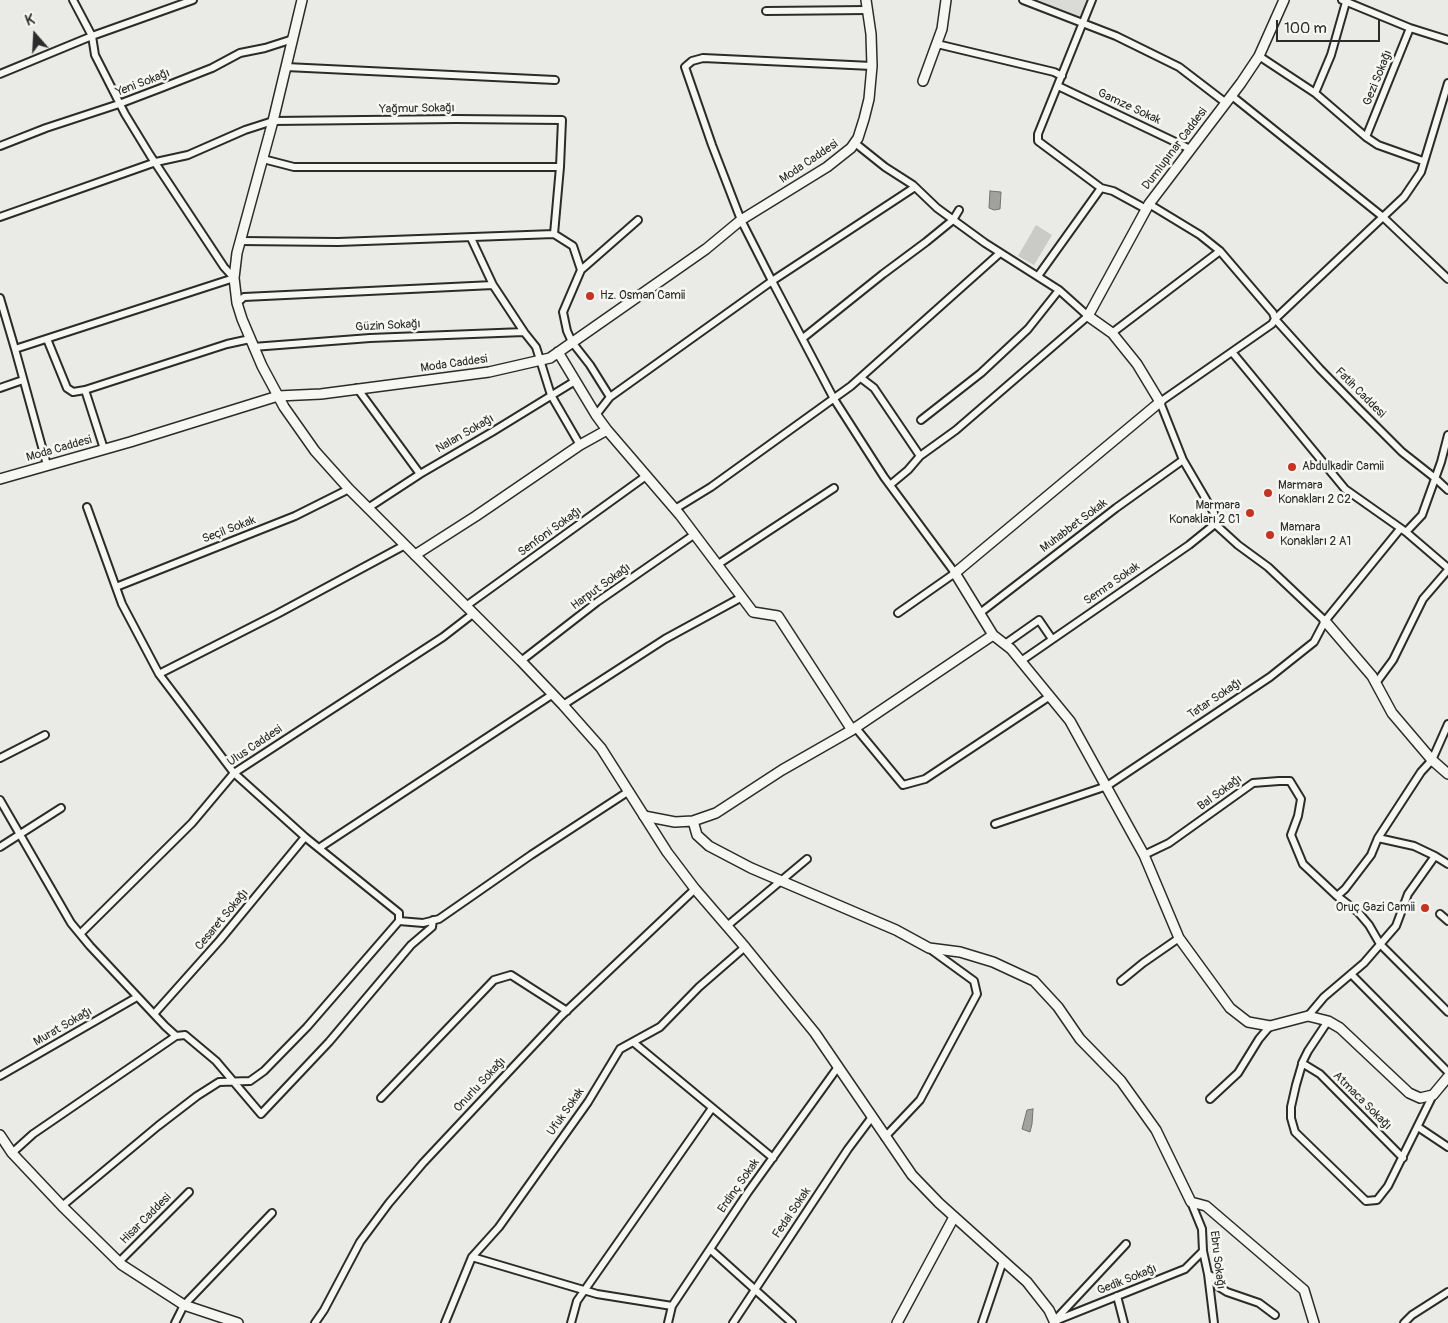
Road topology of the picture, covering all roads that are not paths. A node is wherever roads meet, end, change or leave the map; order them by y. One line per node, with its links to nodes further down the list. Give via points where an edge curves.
1 (73, 0): 15 (street)
2 (193, 0): 15 (street)
3 (302, 0): 16 (street)
4 (866, 0): 11 (street)
5 (946, 0): 18 (street)
6 (1023, 0): 9 (street)
7 (1092, 0): 13 (street)
8 (1284, 0): 19 (street, Dumlupınar Caddesi)
9 (1032, 1): 13 (street)
10 (1344, 1): 14 (street); 28 (street, via 1331,55)
11 (867, 10): 12 (street); 20 (street)
12 (766, 11)
13 (1084, 22): 23 (street); 29 (street, via 1179,67)
14 (1410, 28): 17 (street); 33 (street, Gezi Sokağı)
15 (92, 36): 22 (street); 31 (street, via 94,55)
16 (293, 39): 21 (street); 31 (street, Yeni Sokağı, via 240,53 212,68)
17 (1448, 40)
18 (937, 44): 23 (street); 25 (street)
19 (1258, 56): 28 (street); 29 (street, Dumlupınar Caddesi)
20 (872, 66): 34 (street, via 869,99); 48 (street, via 703,58 685,67)
21 (286, 67): 24 (street); 32 (street)
22 (0, 74)
23 (1062, 76): 27 (street)
24 (555, 80)
25 (923, 81)
26 (1448, 83): 30 (street)
27 (1058, 86): 36 (street, Gamze Sokak); 42 (street, Fatih Caddesi, via 1038,141)
28 (1315, 93): 33 (street)
29 (1229, 99): 36 (street, Dumlupınar Caddesi); 46 (street)
30 (1445, 103): 38 (street)
31 (119, 104): 35 (street, Yeni Sokağı); 39 (street)
32 (273, 122): 37 (street); 39 (street, Yağmur Sokağı, via 188,155); 40 (street, Yağmur Sokağı, via 562,120)
33 (1366, 137): 38 (street, via 1378,145)
34 (855, 143): 41 (street); 48 (street, Moda Caddesi, via 827,167)
35 (0, 146)
36 (1190, 149): 43 (street, Dumlupınar Caddesi)
37 (263, 159): 40 (street, via 294,167); 52 (street)
38 (1423, 161): 46 (street, via 1404,197)
39 (156, 162): 45 (street, Yağmur Sokağı); 57 (street, via 224,268)
40 (560, 167): 50 (street)
41 (916, 187): 49 (street); 59 (street)
42 (1101, 188): 43 (street, Fatih Caddesi); 56 (street)
43 (1148, 206): 53 (street, Fatih Caddesi, via 1200,235); 64 (street, Dumlupınar Caddesi)
44 (959, 210): 49 (street)
45 (0, 217)
46 (1383, 217): 58 (street); 65 (street)
47 (638, 220): 55 (street)
48 (741, 220): 59 (street); 70 (street, Moda Caddesi, via 706,249)
49 (953, 220): 54 (street); 68 (street)
50 (554, 234): 51 (street); 55 (street, via 573,246)
51 (471, 238): 52 (street); 60 (street)
52 (240, 241): 57 (street)
53 (1220, 251): 65 (street, Fatih Caddesi); 67 (street)
54 (1000, 253): 56 (street); 76 (street)
55 (581, 270): 70 (street, via 563,312)
56 (1038, 276): 61 (street)
57 (234, 278): 63 (street); 69 (street)
58 (1448, 279)
59 (772, 281): 68 (street); 84 (street)
60 (493, 285): 63 (street, via 244,297); 66 (street)
61 (1059, 290): 64 (street); 88 (street, via 1028,330 982,373)
62 (0, 298): 72 (street)
63 (237, 303): 71 (street)
64 (1088, 316): 67 (street); 93 (street, via 956,430)
65 (1275, 319): 74 (street); 99 (street, Fatih Caddesi, via 1402,452)
66 (524, 332): 71 (street, Güzin Sokağı); 75 (street, via 536,347)
67 (1112, 333): 86 (street, via 1137,364)
68 (803, 338): 85 (street)
69 (46, 339): 72 (street); 81 (street, via 67,388 73,392)
70 (572, 342): 73 (street, Moda Caddesi); 84 (street)
71 (252, 343): 81 (street, Güzin Sokağı, via 227,344); 83 (street)
72 (15, 349): 77 (street)
73 (558, 352): 75 (street, Moda Caddesi); 78 (street)
74 (1232, 352): 86 (street); 109 (street, via 1345,490)
75 (540, 361): 80 (street, Moda Caddesi, via 489,372); 82 (street)
76 (861, 378): 85 (street); 93 (street, via 874,388)
77 (23, 380): 79 (street); 96 (street)
78 (575, 381): 82 (street, Nalan Sokağı); 87 (street)
79 (0, 388)
80 (357, 388): 83 (street, Moda Caddesi); 97 (street)
81 (85, 390): 92 (street)
82 (551, 395): 91 (street); 97 (street, Nalan Sokağı)
83 (278, 396): 92 (street, Moda Caddesi); 103 (street, via 296,426)
84 (610, 397): 87 (street)
85 (834, 400): 101 (street); 107 (street)
86 (1160, 402): 94 (street); 115 (street)
87 (596, 414): 89 (street)
88 (921, 420)
89 (607, 430): 91 (street); 98 (street)
90 (1448, 435): 95 (street, Tatar Sokağı)
91 (580, 445): 112 (street)
92 (104, 449): 96 (street, Moda Caddesi)
93 (920, 456): 101 (street)
94 (1183, 460): 108 (street, via 1214,514); 121 (street, Muhabbet Sokak)
95 (1444, 463): 99 (street, Tatar Sokağı)
96 (47, 465): 100 (street, Moda Caddesi)
97 (420, 474): 106 (street, Nalan Sokağı)
98 (646, 476): 107 (street); 118 (street, Senfoni Sokağı)
99 (1435, 478): 104 (street, Fatih Caddesi); 109 (street, Tatar Sokağı, via 1422,515)
100 (0, 479)
101 (890, 485): 115 (street)
102 (834, 488): 113 (street)
103 (349, 489): 106 (street); 116 (street, Seçil Sokak, via 295,516)
104 (1448, 490)
105 (87, 507): 116 (street)
106 (368, 508): 111 (street)
107 (675, 509): 110 (street)
108 (1215, 524): 122 (street); 124 (street, Semra Sokak)
109 (1403, 531): 114 (street); 122 (street, Tatar Sokağı)
110 (695, 534): 113 (street); 126 (street, Harput Sokağı, via 597,602)
111 (405, 545): 112 (street); 128 (street)
112 (415, 555): 118 (street)
113 (717, 565): 117 (street)
114 (1448, 569): 129 (street, via 1423,599 1392,660)
115 (955, 573): 120 (street); 121 (street)
116 (116, 587): 128 (street)
117 (742, 597): 132 (street, via 665,639); 134 (street, via 753,612 778,616)
118 (466, 606): 119 (street)
119 (474, 613): 126 (street); 138 (street, Ulus Caddesi, via 443,637)
120 (898, 613)
121 (980, 613): 123 (street)
122 (1325, 621): 129 (street); 140 (street, Tatar Sokağı, via 1314,642 1292,661)
123 (993, 635): 125 (street); 134 (street)
124 (1052, 639): 125 (street, via 1039,620); 127 (street, Semra Sokak)
125 (1005, 644): 127 (street)
126 (521, 661): 130 (street)
127 (1021, 661): 131 (street)
128 (159, 674): 138 (street)
129 (1376, 683): 137 (street, via 1392,712)
130 (553, 694): 132 (street); 151 (street)
131 (1050, 696): 134 (street, via 925,779 904,785); 140 (street, via 1070,721)
132 (563, 705): 141 (street, via 601,748)
133 (1448, 724): 137 (street)
134 (854, 728): 145 (street, via 716,813)
135 (45, 735): 136 (street)
136 (0, 758)
137 (1432, 760): 139 (street); 149 (street)
138 (234, 773): 148 (street); 164 (street, Ulus Caddesi, via 192,823)
139 (1448, 774)
140 (1107, 786): 146 (street, Tatar Sokağı); 152 (street)
141 (629, 791): 144 (street); 160 (street)
142 (0, 800): 147 (street)
143 (61, 808): 147 (street)
144 (644, 816): 145 (street, via 675,822); 157 (street)
145 (692, 821): 156 (street, via 697,835 709,846)
146 (995, 824)
147 (19, 833): 150 (street); 164 (street)
148 (305, 837): 151 (street); 174 (street, Cesaret Sokağı)
149 (1378, 838): 153 (street, via 1414,846); 158 (street, via 1371,855)
150 (0, 847)
151 (319, 848): 161 (street, via 399,913)
152 (1144, 854): 158 (street, Bal Sokağı, via 1169,843 1253,783 1290,782 1301,799 1291,835 1303,864); 165 (street)
153 (1435, 856): 155 (street); 166 (street, via 1408,894 1396,926)
154 (808, 859): 156 (street)
155 (1448, 864)
156 (780, 881): 163 (street); 168 (street, via 896,930)
157 (695, 889): 163 (street); 172 (street, Onurlu Sokağı)
158 (1337, 896): 166 (street, via 1358,912)
159 (1440, 914): 162 (street)
160 (433, 920): 161 (street, via 423,923); 185 (street, via 428,932 412,945 329,1042 261,1114)
161 (399, 921): 185 (street, via 307,1027 264,1071 250,1081)
162 (1448, 921)
163 (727, 926): 167 (street)
164 (80, 934): 171 (street)
165 (1179, 938): 170 (street); 177 (street, via 1230,1008 1248,1022)
166 (1380, 944): 169 (street); 173 (street)
167 (745, 947): 179 (street, Ufuk Sokak, via 660,1027); 181 (street, via 815,1033)
168 (929, 948): 193 (street, via 974,981 977,994 920,1100); 199 (street, via 960,952 993,962 1034,981 1058,1007 1080,1039 1121,1081 1156,1130)
169 (1351, 974): 175 (street); 182 (street)
170 (1122, 981)
171 (137, 997): 174 (street); 183 (street, Murat Sokağı)
172 (567, 1011): 187 (street, via 511,975 494,980); 220 (street, Onurlu Sokağı, via 389,1203 360,1242)
173 (1448, 1012)
174 (154, 1014): 178 (street)
175 (1308, 1016): 176 (street); 177 (street)
176 (1328, 1021): 180 (street); 186 (street, via 1340,1028 1409,1093 1420,1098)
177 (1270, 1026): 188 (street, via 1238,1073)
178 (176, 1036): 185 (street, via 185,1035 192,1039); 195 (street, via 33,1134)
179 (633, 1042): 189 (street); 206 (street, Ufuk Sokak, via 620,1049 588,1102 499,1227)
180 (1302, 1064): 197 (street, Atmaca Sokağı, via 1320,1074); 197 (street, via 1291,1107 1295,1132 1366,1201 1377,1200)
181 (838, 1067): 190 (street); 196 (street, Erdinç Sokak)
182 (1448, 1072)
183 (0, 1076)
184 (1448, 1078): 186 (street)
185 (234, 1083): 200 (street, via 220,1082 197,1096)
186 (1432, 1095): 191 (street)
187 (381, 1098)
188 (1210, 1099)
189 (712, 1108): 196 (street); 210 (street)
190 (872, 1117): 193 (street); 211 (street, Fedai Sokak)
191 (1418, 1127): 194 (street); 197 (street)
192 (0, 1135): 195 (street)
193 (885, 1137): 202 (street, via 912,1175)
194 (1448, 1147)
195 (12, 1153): 200 (street)
196 (773, 1158): 204 (street, Erdinç Sokak)
197 (1403, 1158)
198 (189, 1192): 208 (street, Hisar Caddesi)
199 (1192, 1202): 205 (street, Ebru Sokağı, via 1202,1228); 230 (street, via 1206,1206 1304,1290)
200 (62, 1206): 208 (street)
201 (272, 1213): 214 (street)
202 (954, 1217): 207 (street); 226 (street)
203 (1126, 1244): 217 (street)
204 (710, 1249): 211 (street); 215 (street, Erdinç Sokak)
205 (1203, 1252): 209 (street, Ebru Sokağı); 213 (street, Gedik Sokağı, via 1184,1269)
206 (472, 1257): 210 (street); 221 (street, Ufuk Sokak)
207 (1003, 1261): 217 (street, via 1027,1282); 227 (street)
208 (119, 1262): 214 (street)
209 (1208, 1274): 216 (street, via 1227,1292 1259,1303); 229 (street, Ebru Sokağı)
210 (585, 1290): 215 (street); 222 (street, via 577,1301)
211 (754, 1290): 224 (street, Fedai Sokak); 225 (street)
212 (1448, 1292): 231 (street, via 1412,1314)
213 (1117, 1296): 217 (street, Gedik Sokağı); 228 (street)
214 (184, 1305): 218 (street); 219 (street)
215 (672, 1306): 223 (street, Erdinç Sokak)
216 (1275, 1315)
217 (1055, 1322)
218 (175, 1323)
219 (238, 1323)
220 (316, 1323)
221 (445, 1323)
222 (571, 1323)
223 (668, 1323)
224 (734, 1323)
225 (792, 1323)
226 (897, 1323)
227 (982, 1323)
228 (1124, 1323)
229 (1214, 1323)
230 (1314, 1323)
231 (1404, 1323)

